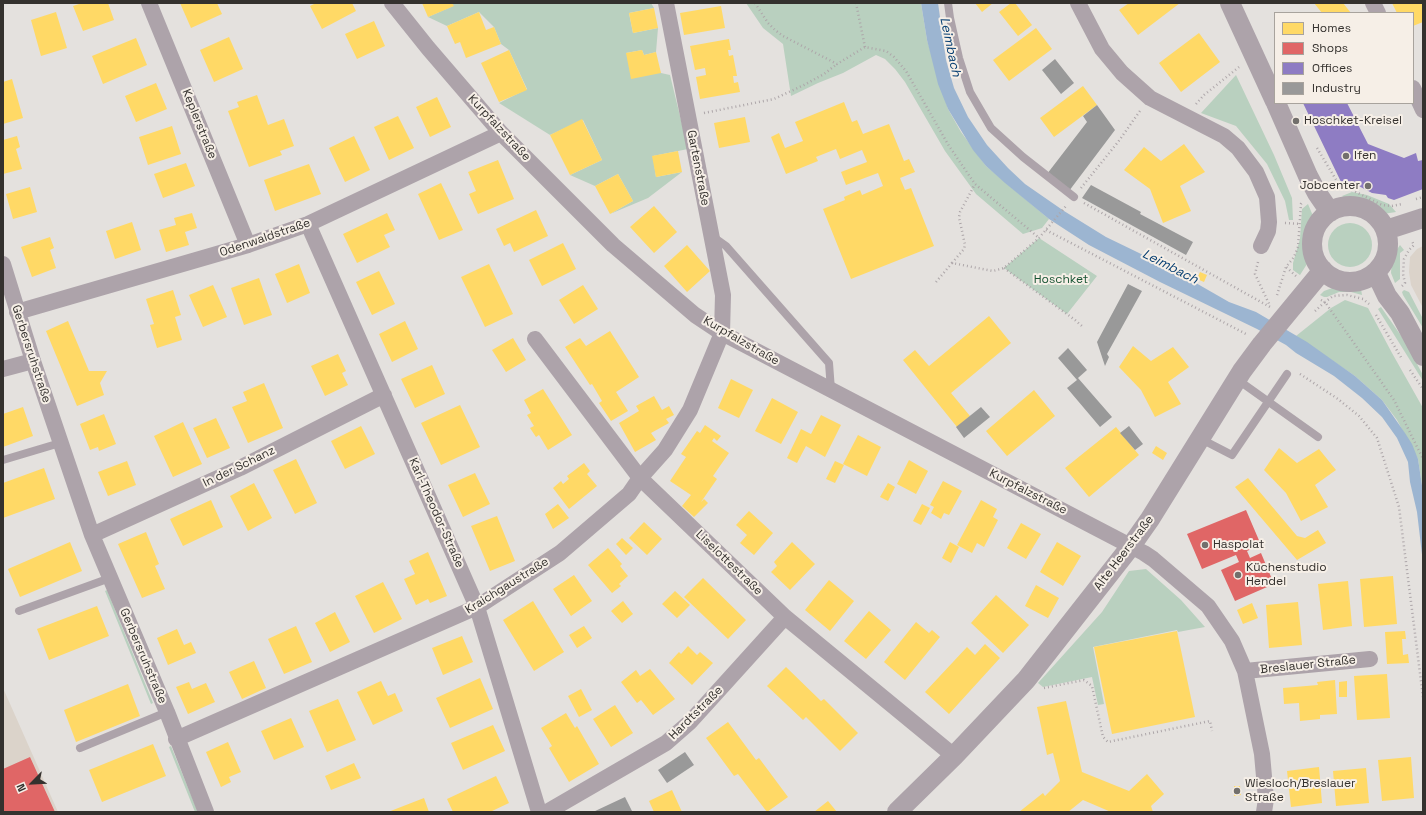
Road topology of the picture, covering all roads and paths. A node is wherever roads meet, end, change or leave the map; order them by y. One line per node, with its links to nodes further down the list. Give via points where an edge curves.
1 (149, 3): 32 (street, Keplerstraße)
2 (392, 3): 21 (street, Kurpfalzstraße)
3 (666, 3): 19 (street, Gartenstraße)
4 (755, 3): 12 (path, via 768,23 783,36)
5 (856, 3): 11 (path)
6 (948, 3): 24 (lane, via 959,58 970,92 991,128 1023,157)
7 (1078, 3): 15 (street, via 1102,49 1122,73)
8 (1230, 3): 16 (street)
9 (1373, 3): 10 (street)
10 (1378, 12)
11 (865, 47): 12 (path); 22 (path, via 886,51 906,71 949,146)
12 (837, 64): 19 (path, via 824,74 774,99)
13 (1240, 67): 20 (path, via 1204,95)
14 (1414, 90): 18 (street)
15 (1150, 98): 20 (street); 24 (path)
16 (1274, 98)
17 (1277, 104): 23 (street)
18 (1423, 110)
19 (688, 115): 30 (street, Gartenstraße)
20 (1185, 116): 33 (street, via 1224,136 1238,148 1256,172 1267,197 1269,210 1268,231)
21 (501, 133): 27 (street, Odenwaldstraße); 47 (street, Kurpfalzstraße, via 613,245 695,315)
22 (975, 184): 31 (path); 34 (path, via 959,217 966,245)
23 (1317, 193): 25 (street); 26 (path, via 1338,183 1382,205 1402,204); 36 (path, via 1300,204 1298,247)
24 (1074, 196): 28 (path); 45 (path)
25 (1330, 212): 29 (street, via 1340,207 1362,208 1380,220); 38 (street, via 1320,221 1314,233 1312,246)
26 (1414, 221): 29 (street); 42 (path, via 1414,245 1404,259 1405,284)
27 (308, 224): 32 (street, Odenwaldstraße); 57 (street, Karl-Theodor-Straße)
28 (1046, 230): 31 (path); 49 (path)
29 (1386, 230): 39 (street, via 1388,245 1385,260)
30 (711, 236): 47 (street, Gartenstraße, via 723,295); 56 (lane, via 726,246 829,363)
31 (1039, 238): 37 (path)
32 (248, 245): 44 (street, Odenwaldstraße)
33 (1261, 246): 45 (path, via 1255,274)
34 (952, 263): 37 (path, via 993,271); 40 (path)
35 (3, 264): 44 (street, Gerbersruhstraße)
36 (1286, 267): 41 (path); 45 (path)
37 (1004, 268): 46 (path)
38 (1323, 270): 39 (street, via 1332,277 1349,282 1366,279); 41 (street, Alte Heerstraße)
39 (1376, 273): 42 (street)
40 (936, 282)
41 (1308, 288): 43 (path); 45 (street, Alte Heerstraße)
42 (1379, 301): 43 (path, via 1347,295 1333,296); 50 (path); 51 (street, via 1400,313)
43 (1325, 302): 62 (path, via 1394,400)
44 (17, 312): 52 (street, Gerbersruhstraße)
45 (1273, 313): 49 (street, Alte Heerstraße)
46 (1083, 327)
47 (722, 333): 56 (street, Kurpfalzstraße); 64 (street, Kraichgaustraße, via 690,410 665,450)
48 (535, 339): 64 (street, Liselottestraße)
49 (1257, 340): 55 (street, Alte Heerstraße)
50 (1397, 352)
51 (1423, 356)
52 (33, 361): 53 (street); 61 (street, Gerbersruhstraße)
53 (3, 369)
54 (1287, 374): 58 (lane); 74 (path, via 1296,372 1338,399 1359,416 1376,438 1399,507)
55 (1238, 380): 58 (lane); 60 (street, Alte Heerstraße)
56 (832, 391): 66 (street, Kurpfalzstraße)
57 (384, 395): 65 (street, In der Schanz, via 240,468); 68 (street, Karl-Theodor-Straße)
58 (1269, 401): 59 (lane); 60 (lane, via 1232,455)
59 (1318, 437)
60 (1201, 439): 66 (street, Alte Heerstraße)
61 (60, 443): 63 (lane); 65 (street, Gerbersruhstraße)
62 (1423, 459)
63 (3, 460)
64 (640, 478): 68 (street, Kraichgaustraße, via 629,494 560,553); 70 (street, Liselottestraße)
65 (92, 535): 67 (street, Gerbersruhstraße)
66 (1131, 546): 72 (street, Breslauer Straße, via 1153,559 1208,606 1232,642); 73 (street, Alte Heerstraße)
67 (110, 578): 69 (lane); 75 (street, Gerbersruhstraße)
68 (477, 607): 77 (street, Kraichgaustraße); 81 (street, Karl-Theodor-Straße)
69 (19, 611)
70 (785, 617): 79 (street, Liselottestraße); 82 (street, Hardtstraße, via 690,722 666,743)
71 (1370, 659): 72 (street, Breslauer Straße)
72 (1245, 671): 84 (street, Breslauer Straße, via 1262,754 1266,799)
73 (1026, 680): 76 (path, via 1037,690 1084,680 1092,686 1103,736 1108,742 1210,722); 79 (street, Alte Heerstraße)
74 (1423, 698)
75 (167, 712): 77 (street, Gerbersruhstraße); 78 (lane, Gerbersruhstraße)
76 (1212, 731)
77 (176, 739): 80 (street, Gerbersruhstraße)
78 (80, 748)
79 (954, 756): 83 (street, Alte Heerstraße)
80 (206, 812)
81 (539, 812)
82 (547, 812)
83 (897, 812)
84 (1264, 812)

